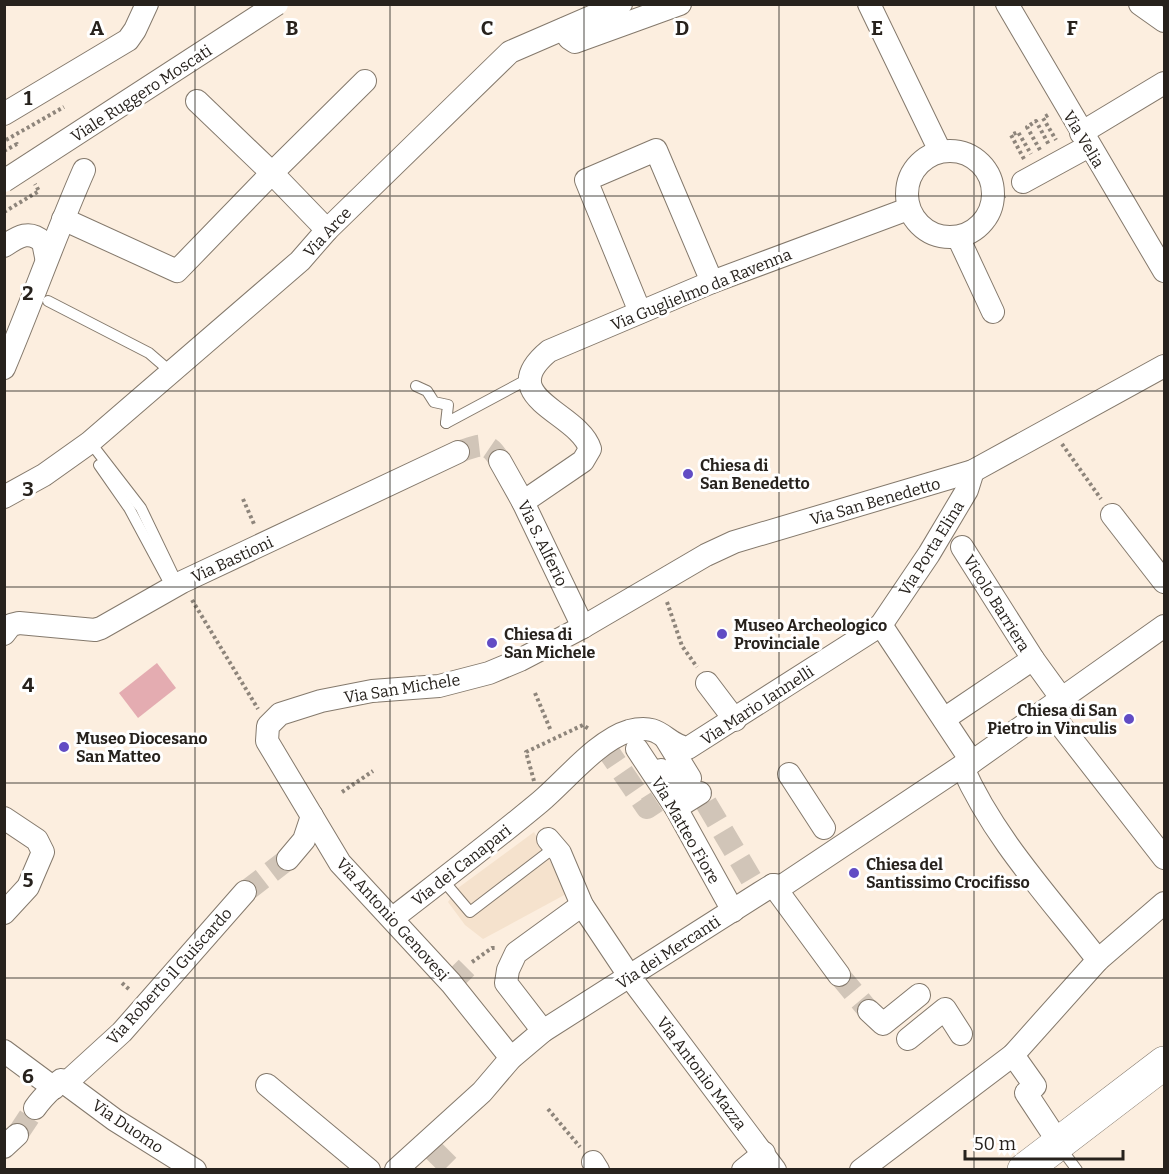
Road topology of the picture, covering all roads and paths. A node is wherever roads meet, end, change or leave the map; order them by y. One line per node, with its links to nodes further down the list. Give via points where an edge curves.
1 (147, 4): 15 (street, via 135,30 123,43)
2 (277, 4): 25 (street, Viale Ruggero Moscati, bridge)
3 (621, 4): 9 (street, Via Arce)
4 (680, 4): 9 (street, via 574,42)
5 (869, 4): 19 (street)
6 (1007, 4): 17 (street, Via Velia)
7 (1140, 4): 8 (street)
8 (1164, 21)
9 (564, 29): 30 (street, Via Arce, via 510,52)
10 (365, 81): 24 (street)
11 (1164, 83): 17 (street)
12 (197, 101): 24 (street)
13 (64, 107): 16 (path)
14 (1052, 112): 18 (path, via 1043,118)
15 (4, 114)
16 (5, 140)
17 (1085, 140): 26 (street); 34 (street, Via Velia)
18 (1059, 147)
19 (940, 151): 27 (street, via 966,153 986,168 993,186); 28 (street, via 915,168 909,181)
20 (1052, 151): 21 (path, via 1036,121 1027,126)
21 (1043, 156)
22 (1034, 160): 26 (path, via 1018,132 1011,135 1026,163 1015,167)
23 (84, 170): 29 (street)
24 (272, 173): 29 (street, via 177,271); 30 (street)
25 (4, 181)
26 (1023, 182): 27 (path)
27 (993, 205): 31 (street, via 981,225)
28 (908, 209): 31 (street, via 929,232); 35 (street, Via Guglielmo da Ravenna)
29 (63, 219): 33 (street)
30 (327, 230): 41 (street, Via Arce, via 300,261)
31 (958, 237): 38 (street)
32 (4, 246): 33 (street, via 21,235 35,235 43,242)
33 (46, 257): 40 (street, via 35,295)
34 (1164, 271)
35 (712, 282): 37 (street, Via Guglielmo da Ravenna); 37 (street, via 656,150 585,180)
36 (48, 301): 41 (lane, via 149,353)
37 (640, 312): 42 (street, Via Guglielmo da Ravenna, via 558,346 541,358)
38 (993, 312)
39 (1164, 366): 44 (street, Via San Benedetto)
40 (4, 368)
41 (171, 372): 45 (street, Via Arce)
42 (530, 378): 43 (lane, via 446,423 448,405 434,402 427,391); 51 (street, via 531,389 539,400 583,436 590,449 583,461)
43 (416, 386)
44 (1052, 430): 48 (street, Via San Benedetto); 52 (path)
45 (88, 444): 49 (street, Via Arce); 57 (lane, via 141,508)
46 (458, 452): 53 (street, Via Bastioni)
47 (500, 461): 51 (street, Via S. Alferio)
48 (972, 471): 55 (street, Via San Benedetto, via 734,542); 58 (street, Via Porta Elina, via 966,490 929,554)
49 (4, 496)
50 (243, 499): 53 (path)
51 (523, 502): 60 (street, Via S. Alferio)
52 (1112, 515): 56 (street)
53 (263, 544): 57 (street, Via Bastioni)
54 (962, 547): 62 (street, Vicolo Barriera)
55 (663, 579): 60 (street, Via San Benedetto); 63 (path, via 668,613 682,646)
56 (1164, 582)
57 (177, 585): 61 (street, Via Bastioni, via 98,629 19,623); 72 (path, via 258,710)
58 (881, 625): 66 (street); 67 (street, Via Mario Iannelli)
59 (1164, 626): 65 (street, Via dei Mercanti)
60 (583, 627): 72 (street, Via San Michele, via 489,673 438,686 372,691 321,701 280,714 268,726)
61 (4, 634)
62 (1033, 659): 65 (street, Vicolo Barriera); 66 (street)
63 (707, 683): 67 (street)
64 (535, 693): 69 (path)
65 (1059, 702): 74 (street, Via dei Mercanti); 84 (street, Vicolo Barriera)
66 (941, 714): 74 (street)
67 (735, 720): 70 (street, Via Mario Iannelli, via 685,748)
68 (583, 725): 73 (path)
69 (551, 731)
70 (663, 733): 71 (street, via 652,730); 71 (street, via 690,778 672,788)
71 (637, 740): 79 (street, Via Matteo Fiore); 86 (street, Via dei Canapari, via 613,739)
72 (267, 741): 80 (street, Via Antonio Genovesi)
73 (526, 752)
74 (967, 764): 87 (street, Via dei Mercanti, via 782,886); 94 (street, via 1008,849)
75 (373, 771): 77 (path)
76 (789, 774): 82 (street)
77 (342, 792)
78 (702, 795): 79 (street)
79 (676, 808): 91 (street, Via Matteo Fiore)
80 (312, 816): 85 (street, via 304,840); 93 (street, Via Antonio Genovesi, via 340,863)
81 (4, 818): 92 (street, via 37,840 43,852 28,888)
82 (824, 828)
83 (551, 843): 86 (lane, via 470,912); 90 (street, Via Antonio Mazza, via 560,853)
84 (1164, 858)
85 (288, 859)
86 (442, 879): 93 (street, Via dei Canapari)
87 (762, 887): 91 (street, Via dei Mercanti); 95 (street)
88 (245, 892): 106 (street, Via Roberto il Guiscardo, via 122,1032)
89 (1164, 903): 94 (street)
90 (582, 905): 96 (street, Via Antonio Mazza); 99 (street, via 512,957 506,983)
91 (733, 911): 96 (street, Via dei Mercanti)
92 (4, 913)
93 (393, 918): 104 (street, Via Antonio Genovesi)
94 (1098, 960): 103 (street)
95 (839, 975)
96 (630, 977): 99 (street, Via dei Mercanti); 111 (street, Via Antonio Mazza)
97 (919, 995): 98 (street, via 883,1024)
98 (869, 1011)
99 (543, 1030): 104 (street, Via dei Mercanti)
100 (961, 1034): 101 (street, via 945,1009)
101 (908, 1040)
102 (4, 1051): 106 (street, Via Duomo)
103 (1013, 1056): 110 (street, via 1035,1086 1026,1093); 117 (street)
104 (511, 1058): 115 (street, Via dei Mercanti, via 482,1092)
105 (1164, 1063): 110 (main road)
106 (61, 1084): 108 (street, Via Roberto il Guiscardo, via 45,1093); 113 (street, Via Duomo)
107 (267, 1085): 114 (street)
108 (35, 1108)
109 (548, 1109): 112 (path)
110 (1065, 1152): 118 (main road)
111 (770, 1161): 116 (street)
112 (595, 1166)
113 (190, 1168)
114 (369, 1170)
115 (396, 1170)
116 (743, 1170)
117 (861, 1170)
118 (1024, 1170)

